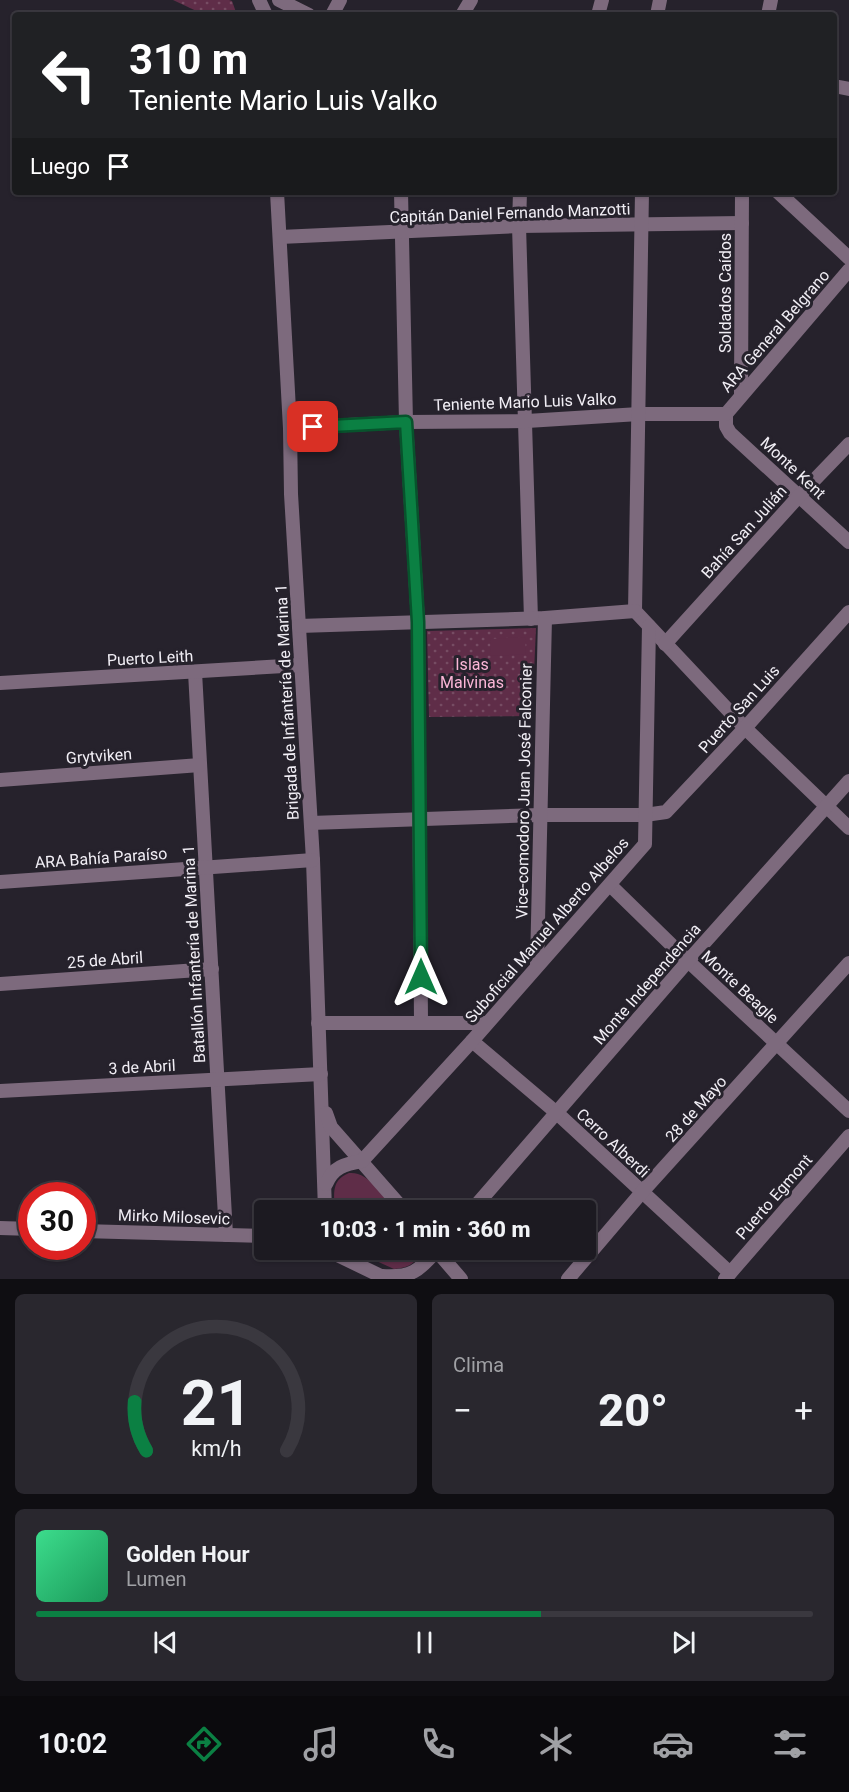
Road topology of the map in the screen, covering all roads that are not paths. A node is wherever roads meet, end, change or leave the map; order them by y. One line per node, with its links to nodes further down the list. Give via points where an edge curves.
1 (279, 0): 2 (street)
2 (303, 12)
3 (277, 195): 13 (street, Brigada de Infantería de Marina 1)
4 (401, 195): 12 (street)
5 (520, 195): 11 (street, Vice-comodoro Juan José Falconier)
6 (642, 195): 10 (street)
7 (742, 195): 9 (street, Soldados Caídos)
8 (781, 195): 14 (street)
9 (742, 223): 10 (street, Capitán Daniel Fernando Manzotti); 16 (street, Soldados Caídos)
10 (640, 225): 11 (street, Capitán Daniel Fernando Manzotti); 17 (street)
11 (519, 226): 12 (street, Capitán Daniel Fernando Manzotti); 19 (street, Vice-comodoro Juan José Falconier)
12 (402, 232): 13 (street, Capitán Daniel Fernando Manzotti); 20 (street)
13 (280, 237): 21 (street, Brigada de Infantería de Marina 1)
14 (849, 258)
15 (849, 270): 16 (street, ARA General Belgrano)
16 (741, 394): 18 (street, ARA General Belgrano)
17 (639, 414): 18 (street, Teniente Mario Luis Valko); 19 (street, Teniente Mario Luis Valko); 25 (street)
18 (726, 414): 23 (street, Monte Kent, via 730,433)
19 (526, 421): 20 (street, Teniente Mario Luis Valko); 27 (street, Vice-comodoro Juan José Falconier)
20 (406, 422): 21 (street, Teniente Mario Luis Valko); 28 (street)
21 (290, 428): 29 (street, Brigada de Infantería de Marina 1)
22 (849, 444): 23 (street, Bahía San Julián)
23 (799, 496): 24 (street, Monte Kent); 31 (street, Bahía San Julián)
24 (849, 542)
25 (635, 611): 27 (street); 30 (street)
26 (849, 612): 35 (street, Puerto San Luis)
27 (538, 619): 28 (street); 40 (street, Vice-comodoro Juan José Falconier)
28 (418, 622): 29 (street); 42 (street)
29 (298, 626): 32 (street, Brigada de Infantería de Marina 1)
30 (649, 626): 31 (street); 41 (street, Suboficial Manuel Alberto Albelos)
31 (665, 644): 35 (street)
32 (301, 665): 33 (street, Puerto Leith); 43 (street, Brigada de Infantería de Marina 1)
33 (195, 672): 34 (street, Puerto Leith); 36 (street, Batallón Infantería de Marina 1)
34 (0, 683)
35 (745, 728): 39 (street); 41 (street, Puerto San Luis, via 670,809)
36 (200, 765): 37 (street, Grytviken); 46 (street, Batallón Infantería de Marina 1)
37 (0, 780)
38 (849, 781): 39 (street, Monte Independencia)
39 (825, 806): 44 (street); 49 (street, Monte Independencia)
40 (540, 814): 41 (street, Puerto San Luis); 42 (street, Puerto San Luis); 51 (street, Vice-comodoro Juan José Falconier)
41 (645, 815): 48 (street, Suboficial Manuel Alberto Albelos, via 645,844)
42 (421, 818): 43 (street, Puerto San Luis); 54 (street)
43 (311, 823): 45 (street, Brigada de Infantería de Marina 1)
44 (849, 828)
45 (313, 860): 46 (street, ARA Bahía Paraíso); 55 (street, Brigada de Infantería de Marina 1)
46 (207, 868): 47 (street, ARA Bahía Paraíso); 52 (street, Batallón Infantería de Marina 1)
47 (0, 882)
48 (610, 885): 49 (street, Monte Beagle); 51 (street, Suboficial Manuel Alberto Albelos)
49 (688, 961): 58 (street, Monte Beagle); 64 (street, Monte Independencia)
50 (849, 963): 58 (street, 28 de Mayo)
51 (537, 964): 56 (street, Suboficial Manuel Alberto Albelos)
52 (212, 969): 53 (street, 25 de Abril); 60 (street, Batallón Infantería de Marina 1)
53 (0, 984)
54 (421, 1022): 55 (street); 56 (street)
55 (318, 1023): 59 (street, Brigada de Infantería de Marina 1)
56 (485, 1023): 57 (street, Suboficial Manuel Alberto Albelos)
57 (472, 1041): 64 (street, Cerro Alberdi); 66 (street, Suboficial Manuel Alberto Albelos)
58 (777, 1044): 63 (street, Monte Beagle); 68 (street, 28 de Mayo)
59 (321, 1074): 60 (street, 3 de Abril); 62 (street, Brigada de Infantería de Marina 1)
60 (218, 1080): 61 (street, 3 de Abril); 75 (street, Batallón Infantería de Marina 1)
61 (0, 1091)
62 (322, 1102): 66 (street, via 331,1127); 67 (street, Brigada de Infantería de Marina 1)
63 (849, 1111)
64 (558, 1114): 68 (street, Cerro Alberdi); 71 (street, Monte Independencia)
65 (849, 1136): 80 (street, Puerto Egmont)
66 (362, 1161): 67 (street, Suboficial Manuel Alberto Albelos, via 334,1170); 70 (street)
67 (325, 1189): 69 (street, Brigada de Infantería de Marina 1)
68 (642, 1192): 80 (street, Cerro Alberdi); 83 (street, 28 de Mayo)
69 (325, 1200)
70 (395, 1200)
71 (481, 1200)
72 (0, 1228): 73 (street)
73 (18, 1229)
74 (96, 1231): 75 (street, Mirko Milosevic)
75 (226, 1235): 76 (street, Mirko Milosevic)
76 (254, 1236)
77 (349, 1260): 81 (street)
78 (428, 1260): 81 (street, via 411,1274)
79 (445, 1260): 82 (street)
80 (727, 1276)
81 (384, 1278)
82 (461, 1279)
83 (568, 1279)

